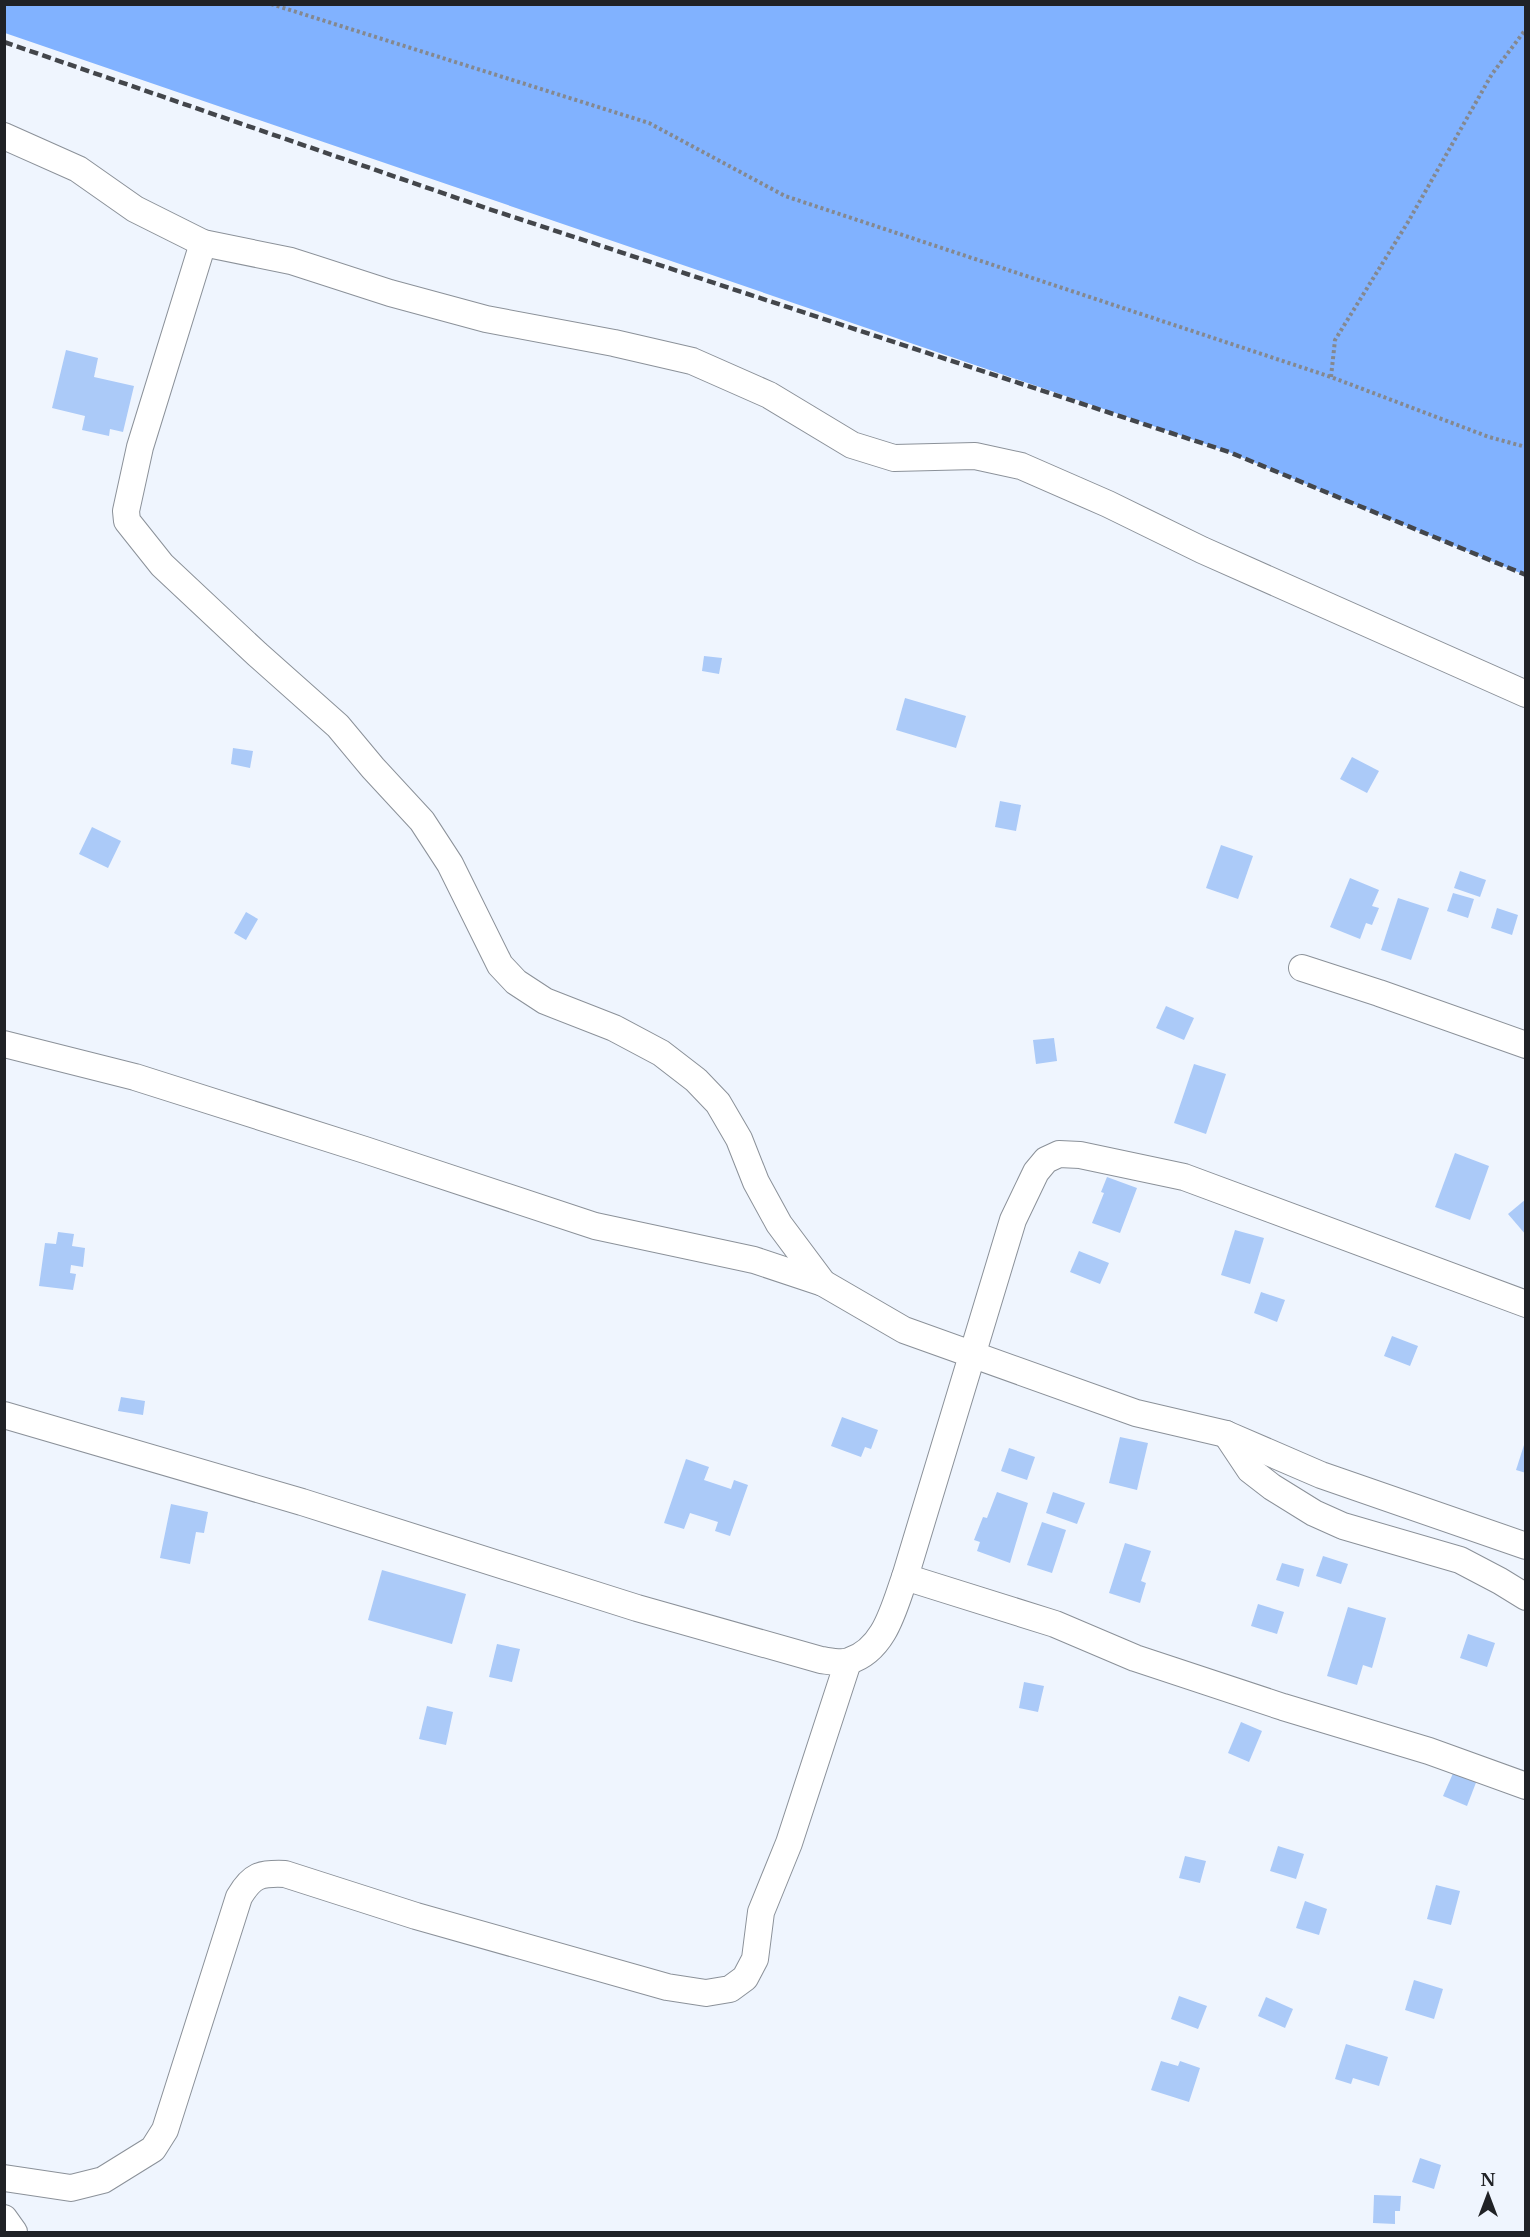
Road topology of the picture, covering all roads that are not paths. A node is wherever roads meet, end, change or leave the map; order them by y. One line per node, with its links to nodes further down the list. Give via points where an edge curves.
1 (4, 136): 2 (street, via 78,169 135,209)
2 (202, 243): 3 (street, via 291,261 486,319 692,361 770,395 852,445 894,458 975,456 1021,465); 7 (street, via 140,447 127,521 162,565 338,726 422,821 450,864 500,965 516,982 545,1001 614,1028 661,1053 718,1103 740,1139 756,1182 779,1224)
3 (1526, 694)
4 (1302, 968): 6 (street)
5 (4, 1044): 7 (street, via 135,1077 595,1226 754,1260)
6 (1526, 1045)
7 (823, 1283): 9 (street, via 904,1330)
8 (1526, 1304): 9 (street, via 1184,1177 1059,1154 1046,1160 1036,1172 1013,1220)
9 (973, 1354): 11 (street, via 1136,1413); 13 (street)
10 (4, 1415): 15 (street, via 302,1502 637,1608 821,1660)
11 (1226, 1434): 12 (street, via 1321,1475); 14 (street, via 1250,1470 1314,1513 1344,1526 1460,1560)
12 (1526, 1546)
13 (905, 1577): 15 (street, via 886,1630 866,1652); 16 (street, via 1055,1624 1135,1658 1429,1751)
14 (1526, 1597)
15 (848, 1662): 17 (street, via 789,1843 761,1912 755,1959 745,1978 730,1989 706,1993 667,1987 416,1916 285,1874 265,1873 248,1882 239,1897 165,2130 153,2149 103,2180 71,2188)
16 (1526, 1786)
17 (4, 2178)
18 (4, 2218): 19 (street)
19 (14, 2232)

